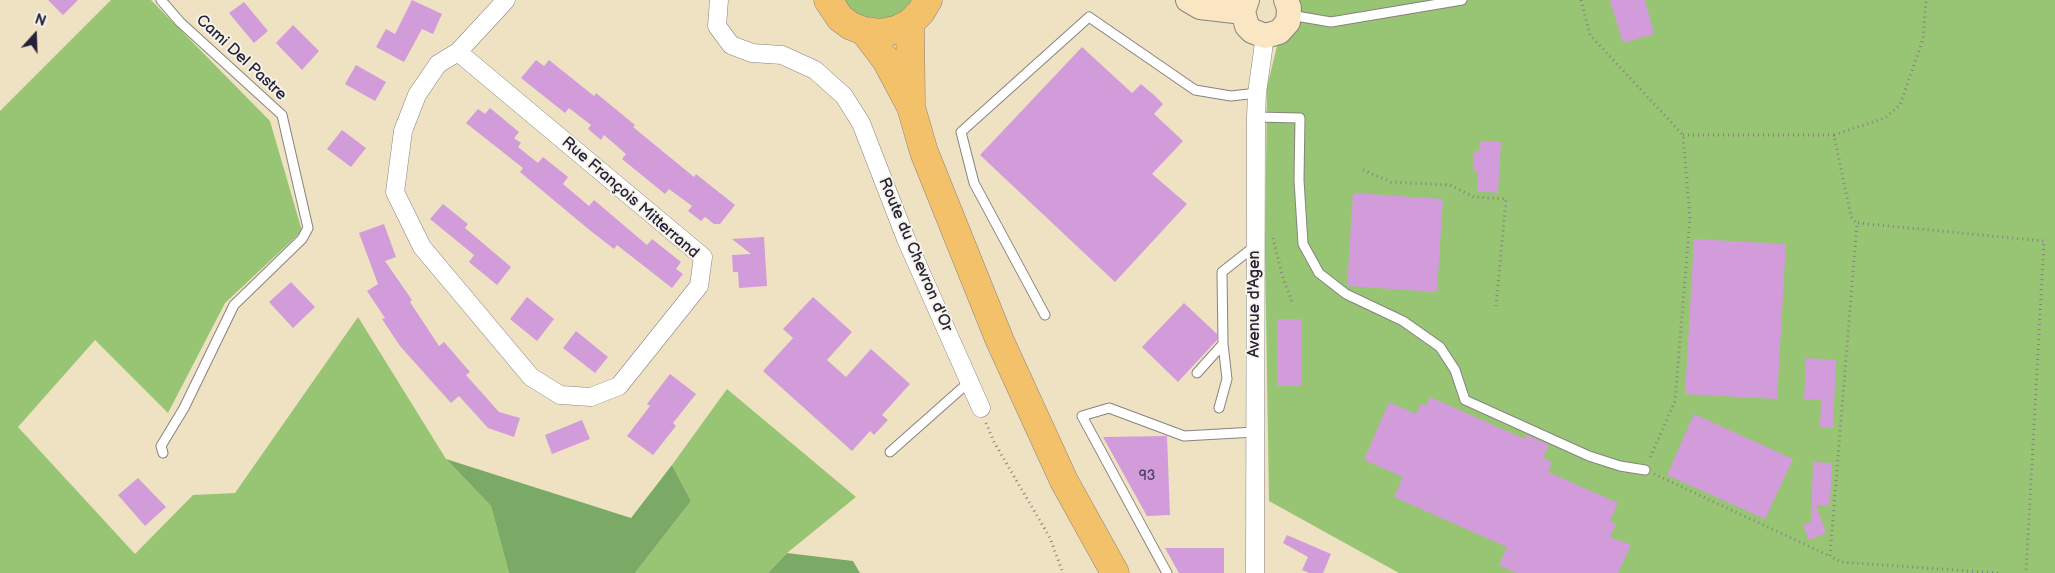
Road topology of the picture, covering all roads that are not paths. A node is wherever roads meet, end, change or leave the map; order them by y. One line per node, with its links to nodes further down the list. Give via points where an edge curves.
1 (161, 0): 27 (lane, Cami Del Pastre, via 180,22 282,115 308,228 302,240 234,305 184,408 161,446)
2 (506, 0): 14 (street, Rue François Mitterrand)
3 (719, 0): 22 (street, Route du Chevron d'Or, via 717,26 731,44 752,53 782,55 815,70 844,96 861,123 906,239)
4 (928, 0): 11 (main road)
5 (1188, 0): 9 (main road, via 1200,7)
6 (1462, 0): 8 (lane)
7 (824, 2): 12 (main road, via 840,18)
8 (1421, 4): 10 (lane, via 1331,22)
9 (1245, 6): 13 (main road, via 1244,19 1252,31)
10 (1288, 8): 13 (main road, via 1284,28)
11 (910, 23): 12 (main road, via 880,33); 16 (main road)
12 (864, 31): 16 (main road, via 886,60)
13 (1265, 36): 15 (street, Avenue d'Agen)
14 (458, 52): 14 (street, Rue François Mitterrand, via 438,64 417,94 404,131 395,192 422,247 531,377 560,395 591,397 619,386 699,286 703,256)
15 (1257, 93): 17 (street, Avenue d'Agen); 19 (lane, via 1231,96 1195,90 1089,17 961,132 974,183)
16 (911, 107): 29 (main road, via 924,152 1000,341 1064,481)
17 (1256, 117): 18 (street, Avenue d'Agen); 28 (lane, via 1300,118 1303,244 1319,273 1346,294 1403,321 1440,347 1455,370 1465,400 1589,456)
18 (1255, 237): 20 (lane, via 1222,272); 25 (street, Avenue d'Agen)
19 (1045, 315)
20 (1223, 344): 21 (lane); 24 (lane, via 1227,378)
21 (1196, 373)
22 (969, 382): 23 (street, Route du Chevron d'Or); 26 (lane)
23 (981, 408)
24 (1219, 408)
25 (1255, 432): 30 (lane, via 1184,436 1109,408 1082,416); 31 (street, Avenue d'Agen)
26 (890, 452)
27 (163, 453)
28 (1645, 470)
29 (1115, 573)
30 (1167, 573)
31 (1255, 573)

